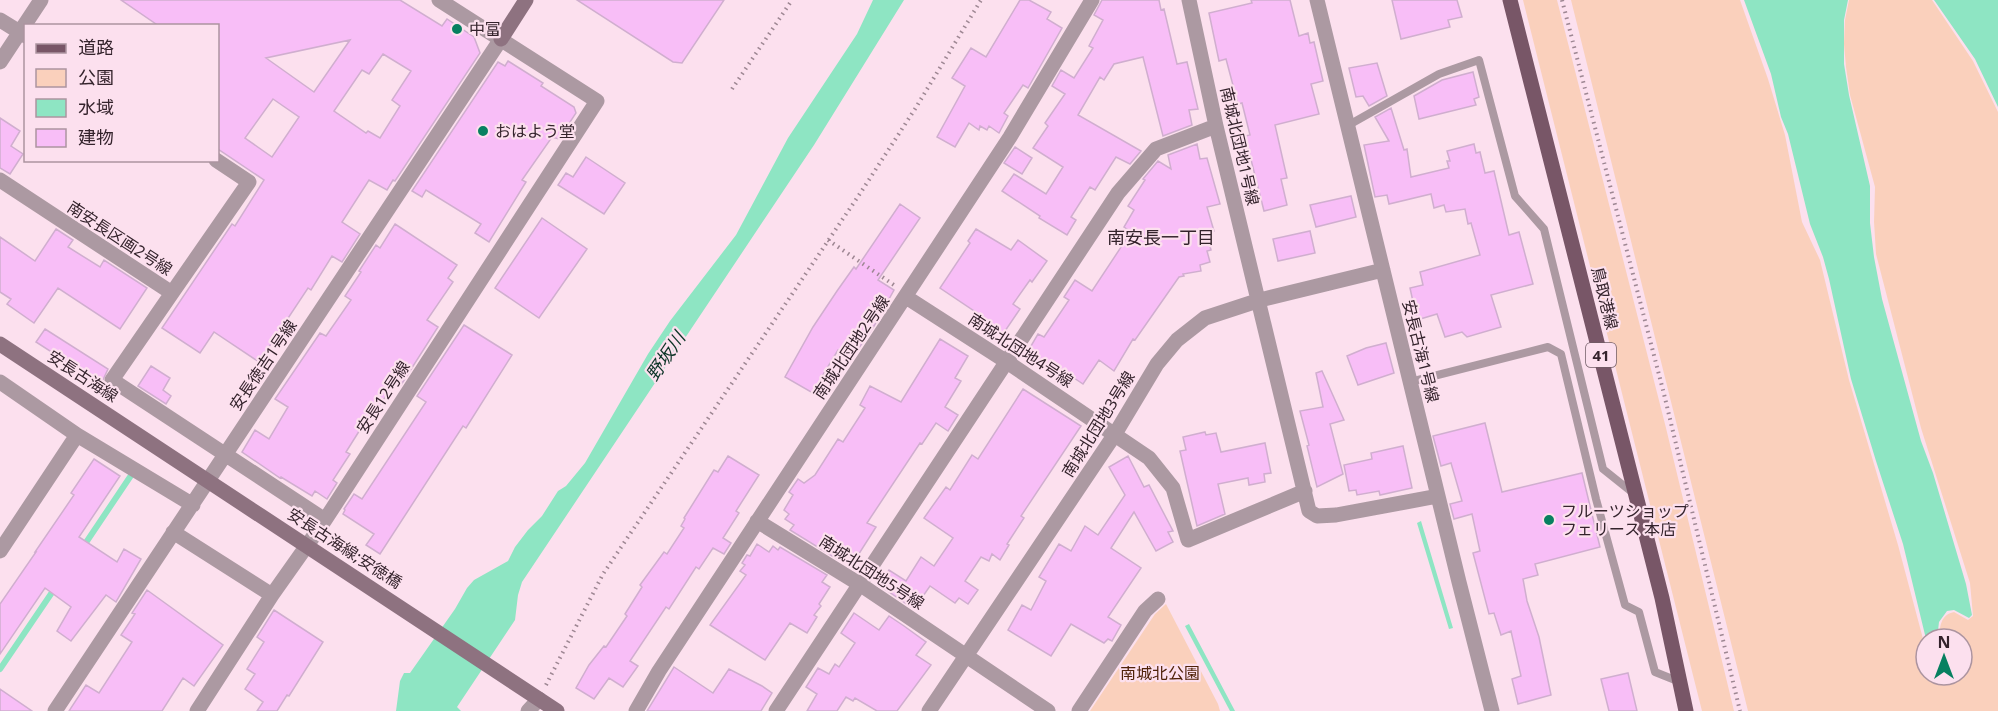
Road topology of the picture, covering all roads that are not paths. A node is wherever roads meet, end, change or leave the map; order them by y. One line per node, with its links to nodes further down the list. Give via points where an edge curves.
1 (41, 0): 9 (street)
2 (440, 0): 11 (street)
3 (526, 0): 11 (street)
4 (1092, 0): 19 (street, 南城北団地2号線, via 1010,137)
5 (1189, 0): 13 (street, 南城北団地1号線)
6 (1317, 0): 14 (street, 安長古海1号線)
7 (1510, 0): 31 (main road, 鳥取港線 / 41)
8 (0, 20): 10 (street)
9 (29, 24)
10 (23, 35): 12 (street)
11 (501, 39): 28 (street, 安長徳吉1号線); 33 (street, 安長12号線, via 597,101)
12 (0, 62)
13 (1216, 126): 20 (street, 南城北団地1号線); 22 (street, via 1156,149 1140,166 1118,193)
14 (1347, 126): 17 (street, 安長古海1号線); 31 (lane, via 1439,74 1479,60 1515,196 1544,229 1603,469)
15 (219, 162): 18 (street, via 249,182)
16 (0, 180): 18 (street, 南安長区画2号線)
17 (1383, 270): 20 (street, 南城北団地3号線); 24 (street, 安長古海1号線)
18 (172, 293): 28 (street, 南安長区画2号線, via 112,380)
19 (907, 296): 22 (street, 南城北団地4号線); 34 (street, 南城北団地2号線)
20 (1260, 300): 25 (street, 南城北団地3号線, via 1205,318 1177,340 1157,364); 29 (street, 南城北団地1号線)
21 (0, 344): 27 (street, 安長古海線)
22 (1007, 362): 25 (street, 南城北団地4号線); 37 (street)
23 (0, 382): 26 (street)
24 (1410, 382): 30 (street, 安長古海1号線); 41 (lane, via 1548,347 1561,354 1625,605 1639,612 1655,672)
25 (1115, 434): 29 (street, 南城北団地4号線, via 1144,454 1166,477 1188,540); 40 (street, 南城北団地3号線)
26 (78, 435): 32 (street); 36 (street)
27 (146, 439): 42 (street, 安長古海線;安徳橋)
28 (225, 454): 32 (street, 安長徳吉1号線); 33 (street)
29 (1305, 492): 30 (street, 南城北団地1号線, via 1309,511 1325,517)
30 (1438, 496): 52 (street, 安長古海1号線)
31 (1636, 496): 41 (main road, 鳥取港線 / 41)
32 (193, 505): 35 (street, 安長徳吉1号線)
33 (325, 520): 38 (street, 安長12号線)
34 (757, 521): 37 (street, 南城北団地5号線); 47 (street, 南城北団地2号線)
35 (173, 532): 38 (street); 43 (street, 安長徳吉1号線)
36 (0, 551)
37 (861, 585): 40 (street, 南城北団地5号線); 48 (street)
38 (272, 595): 44 (street, 安長12号線)
39 (1158, 599): 51 (street, via 1145,611)
40 (967, 655): 49 (street, 南城北団地3号線); 50 (street, 南城北団地5号線)
41 (1680, 682): 53 (main road, 鳥取港線 / 41)
42 (539, 699): 45 (street); 46 (street)
43 (55, 711)
44 (197, 711)
45 (528, 711)
46 (557, 711)
47 (636, 711)
48 (776, 711)
49 (929, 711)
50 (1048, 711)
51 (1079, 711)
52 (1492, 711)
53 (1686, 711)

